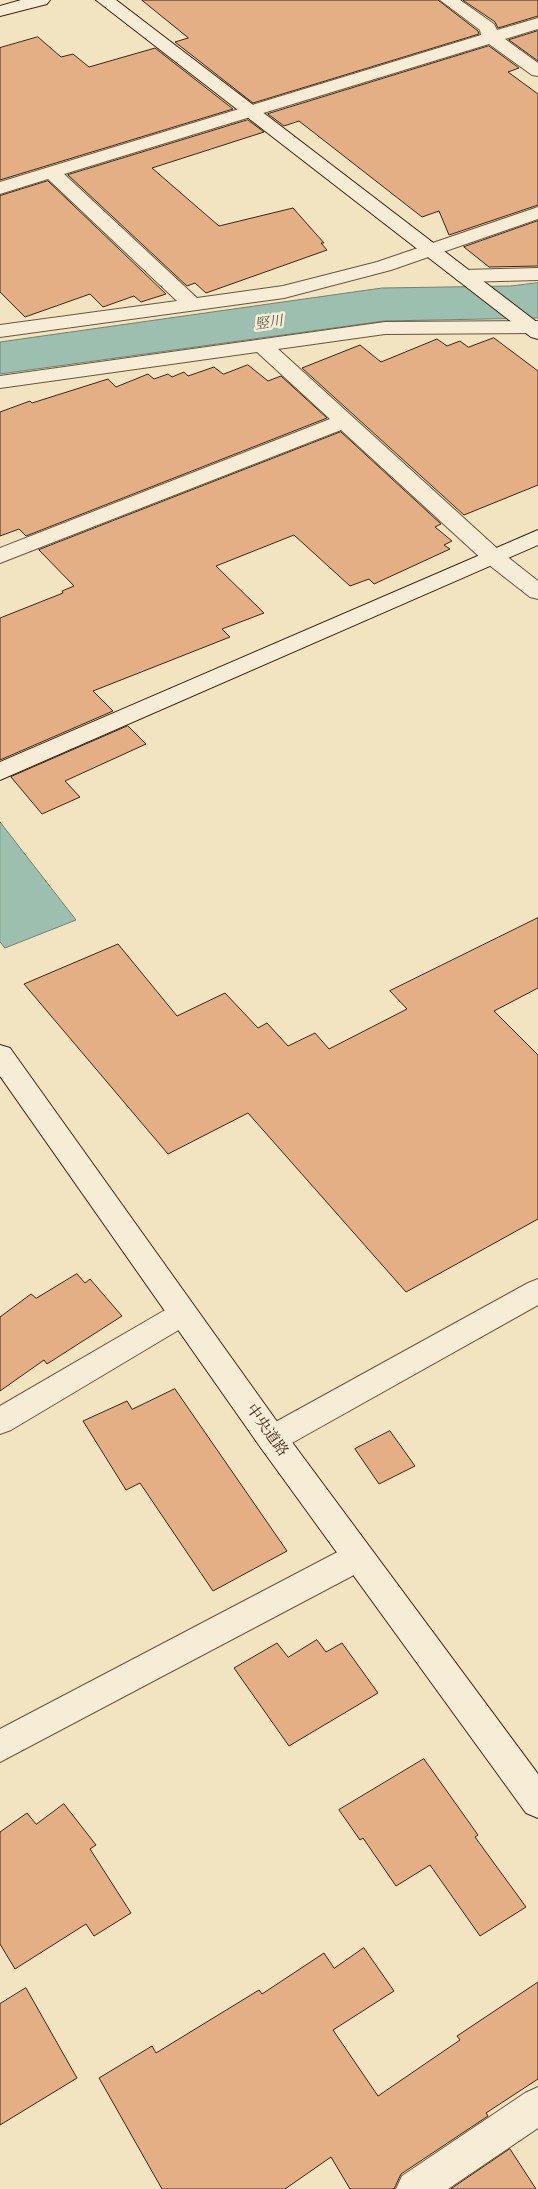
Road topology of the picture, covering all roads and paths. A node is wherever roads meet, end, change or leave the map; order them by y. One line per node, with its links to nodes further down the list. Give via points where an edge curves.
1 (41, 0): 4 (street)
2 (105, 0): 8 (street)
3 (449, 0): 6 (street, via 488,28)
4 (0, 12)
5 (538, 23): 6 (street)
6 (491, 37): 7 (street); 8 (street)
7 (538, 71)
8 (252, 111): 9 (street); 12 (street)
9 (52, 172): 10 (street); 15 (street)
10 (0, 188)
11 (538, 213): 12 (street)
12 (430, 250): 14 (street); 15 (street, via 384,266 284,292)
13 (538, 274): 14 (street)
14 (464, 276): 16 (street)
15 (193, 305): 17 (street)
16 (536, 330): 18 (street, via 385,328)
17 (0, 331)
18 (261, 345): 19 (street); 20 (street)
19 (0, 382)
20 (345, 422): 22 (street); 23 (street)
21 (538, 537): 23 (street)
22 (0, 556)
23 (492, 556): 24 (street); 25 (street)
24 (538, 592)
25 (0, 772)
26 (0, 1055): 28 (street, 中央道路)
27 (538, 1291): 30 (street)
28 (182, 1314): 29 (street); 30 (street, 中央道路)
29 (0, 1421)
30 (272, 1439): 31 (street, 中央道路)
31 (358, 1557): 32 (street); 33 (street, 中央道路)
32 (0, 1746)
33 (538, 1802)
34 (538, 2106): 35 (street)
35 (415, 2189)

